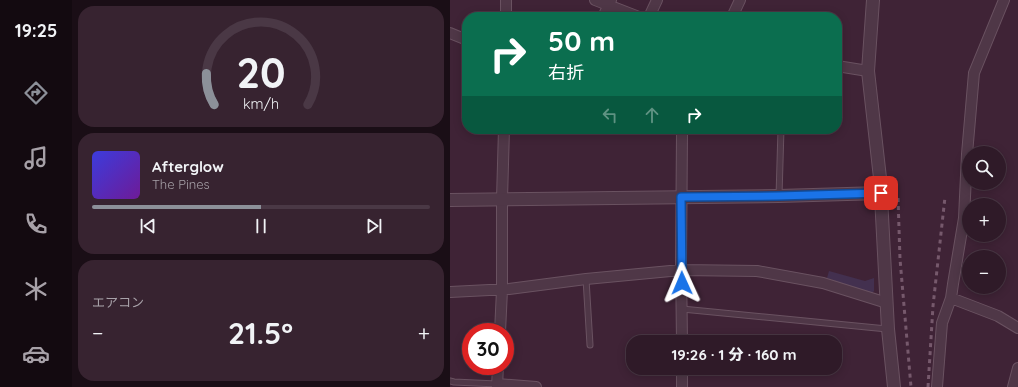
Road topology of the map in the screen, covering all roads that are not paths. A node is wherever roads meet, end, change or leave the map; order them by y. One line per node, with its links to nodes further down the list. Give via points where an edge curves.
1 (506, 0): 8 (street)
2 (595, 0): 7 (street)
3 (657, 0): 11 (street)
4 (740, 0): 12 (street)
5 (873, 0): 16 (street)
6 (1004, 0): 29 (street, via 974,73 964,218)
7 (610, 3): 9 (street); 10 (street)
8 (506, 12)
9 (606, 12)
10 (629, 12)
11 (651, 12)
12 (734, 12)
13 (450, 33): 14 (street)
14 (462, 38)
15 (842, 67): 16 (street)
16 (868, 71): 20 (street)
17 (504, 134): 23 (street)
18 (682, 134): 22 (street)
19 (781, 134): 21 (lane)
20 (881, 193): 21 (street); 30 (street)
21 (778, 196): 22 (street)
22 (681, 197): 23 (street); 25 (street)
23 (502, 199): 24 (street); 27 (street)
24 (450, 200)
25 (681, 270): 26 (street); 30 (street, via 757,271 823,283); 31 (street)
26 (586, 279): 27 (street); 36 (lane)
27 (502, 290): 28 (street); 32 (street)
28 (450, 292)
29 (951, 298): 33 (street, via 998,316); 45 (street, via 942,323)
30 (886, 303): 34 (street)
31 (682, 309): 34 (lane); 35 (street)
32 (500, 323)
33 (1018, 328)
34 (888, 329): 44 (street)
35 (682, 335)
36 (590, 344)
37 (1018, 368): 46 (street)
38 (498, 375): 41 (street)
39 (682, 375): 43 (street)
40 (450, 381): 41 (lane)
41 (497, 386): 42 (street)
42 (536, 387)
43 (682, 387)
44 (894, 387)
45 (937, 387)
46 (1013, 387)

